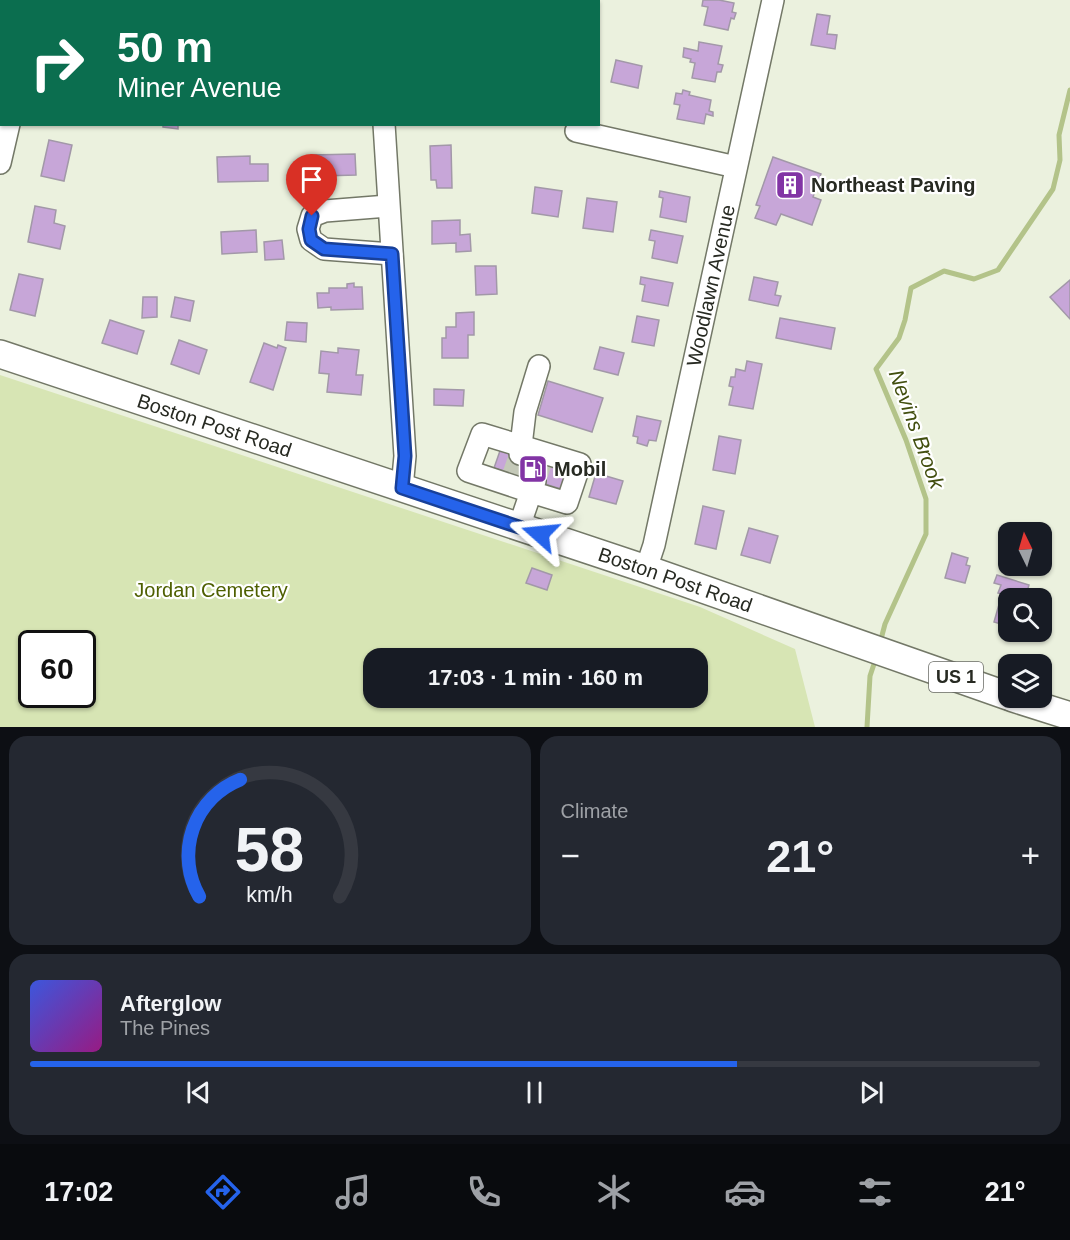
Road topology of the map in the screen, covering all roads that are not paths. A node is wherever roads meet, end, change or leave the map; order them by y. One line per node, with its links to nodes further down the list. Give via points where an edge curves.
1 (773, 0): 6 (street, Woodlawn Avenue)
2 (9, 126): 5 (street)
3 (384, 126): 7 (street)
4 (576, 131): 6 (street)
5 (0, 163)
6 (736, 167): 15 (street, Woodlawn Avenue)
7 (388, 206): 8 (street); 8 (street, via 325,211 312,216 309,229 311,240 324,249)
8 (392, 254): 13 (street, via 405,456)
9 (0, 354): 13 (main road, Boston Post Road / US 1)
10 (539, 366): 11 (street, via 525,412)
11 (516, 465): 12 (street); 12 (street)
12 (538, 472): 14 (street)
13 (402, 488): 14 (main road, Boston Post Road / US 1)
14 (519, 527): 15 (main road, Boston Post Road / US 1)
15 (646, 569): 16 (main road, Boston Post Road / US 1)
16 (998, 692)
17 (1045, 708): 18 (main road)
18 (1070, 716)

